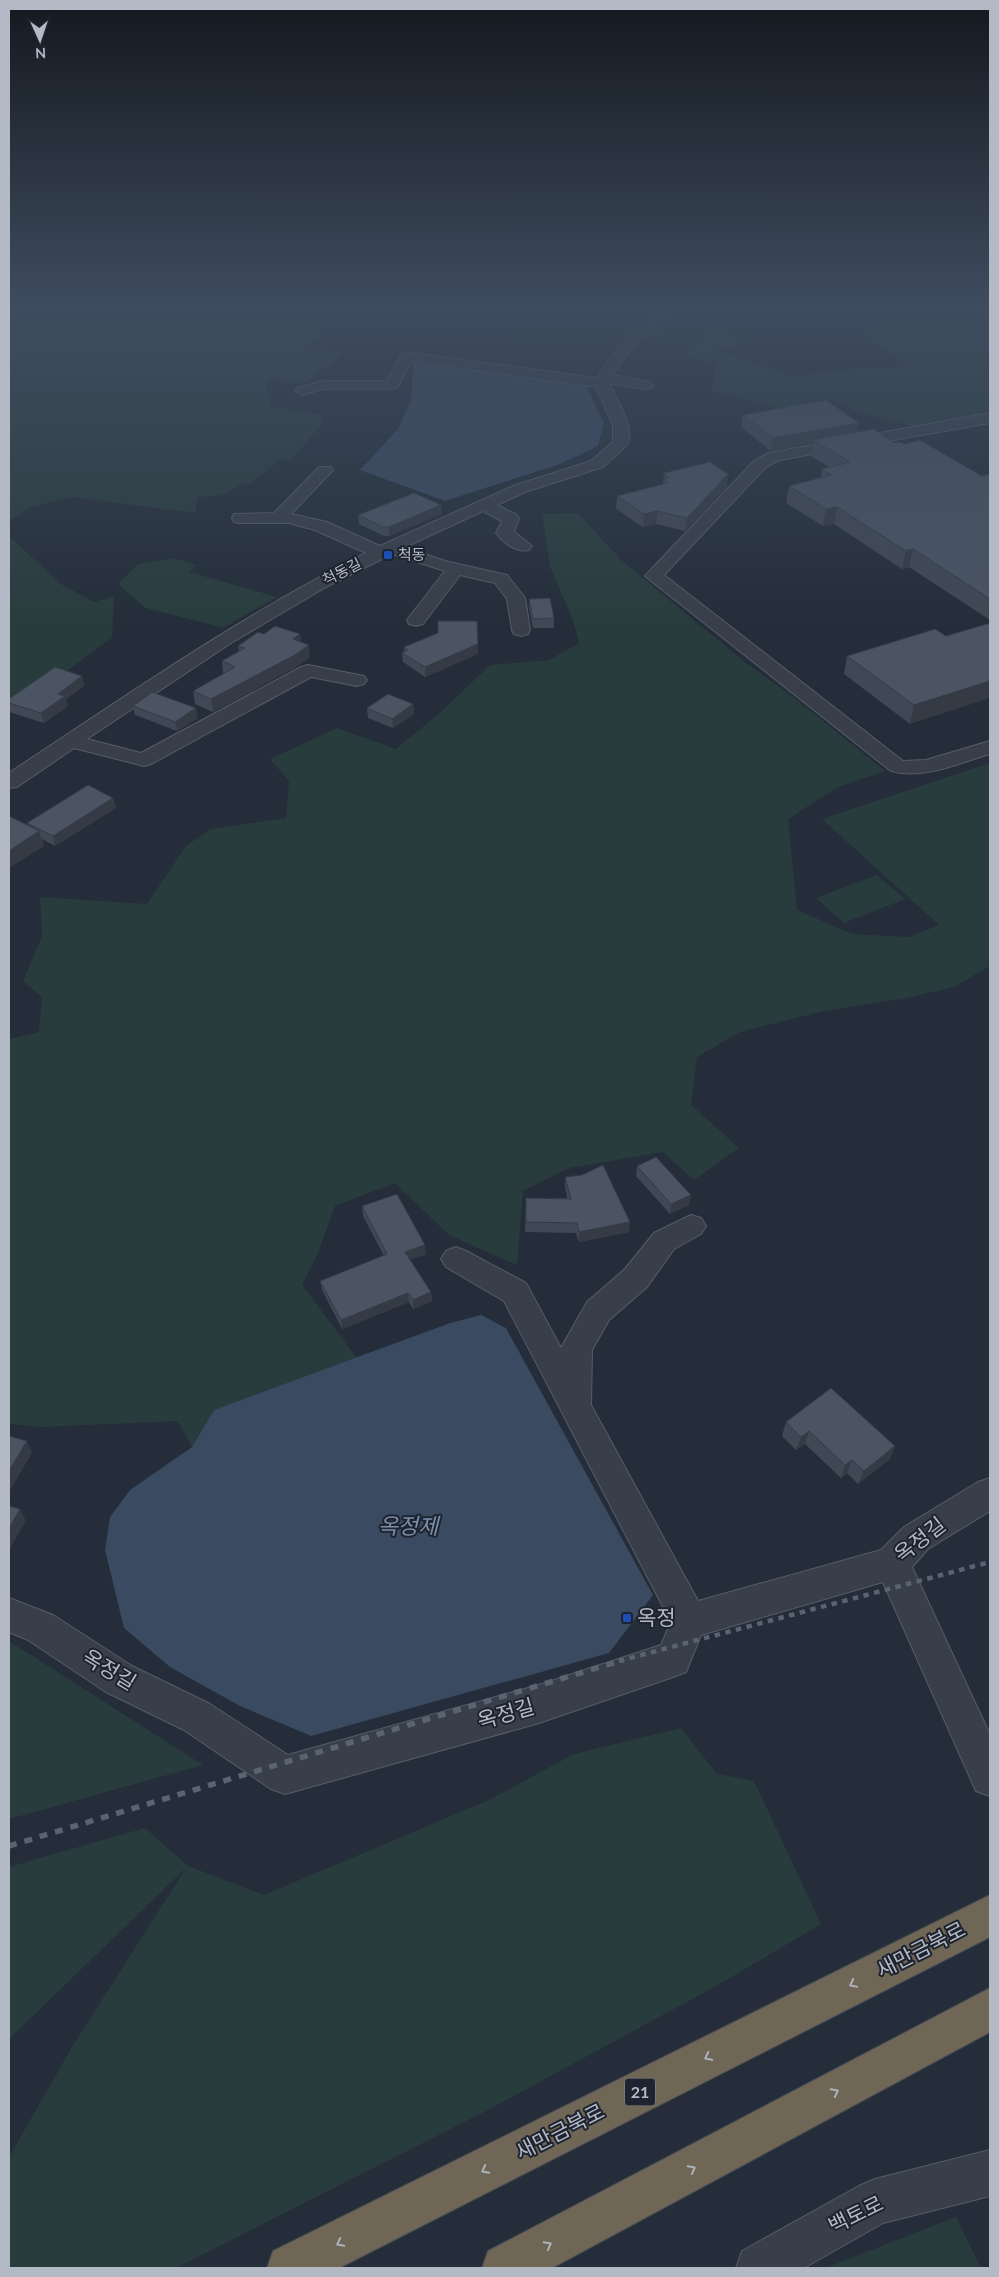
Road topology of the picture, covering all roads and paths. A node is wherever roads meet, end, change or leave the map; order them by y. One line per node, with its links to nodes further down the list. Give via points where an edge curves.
1 (616, 413): 4 (street, 척동길, via 621,444 597,464)
2 (990, 418): 14 (street, via 775,456 760,464 654,576 898,767 928,766)
3 (325, 470): 6 (street)
4 (483, 504): 7 (street, via 511,519 505,533); 8 (street, 척동길)
5 (240, 518): 6 (street)
6 (279, 518): 8 (street, via 322,526)
7 (523, 546)
8 (386, 550): 9 (street); 13 (street, 척동길, via 320,583 224,639)
9 (456, 569): 10 (street); 11 (street, via 501,580 516,598)
10 (416, 620)
11 (521, 630)
12 (357, 680): 13 (street, via 308,672 144,760)
13 (70, 741): 15 (street, 척동길)
14 (990, 747)
15 (9, 782)
16 (691, 1226): 18 (street, via 664,1241 636,1278 598,1311 576,1349)
17 (456, 1258): 18 (street, via 515,1292)
18 (576, 1407): 22 (street)
19 (990, 1493): 20 (street, 옥정길, via 916,1538)
20 (892, 1564): 22 (street, 옥정길); 23 (street)
21 (9, 1615): 22 (street, 옥정길, via 40,1627 119,1680 197,1717 285,1775 539,1704 673,1659)
22 (689, 1621)
23 (990, 1777)
24 (990, 1915): 27 (highway, 새만금북로 / 21, one-way to 27)
25 (990, 2009): 28 (highway, one-way to 25)
26 (990, 2173): 29 (street, 백토로, via 875,2202)
27 (290, 2268)
28 (506, 2268)
29 (759, 2268)

